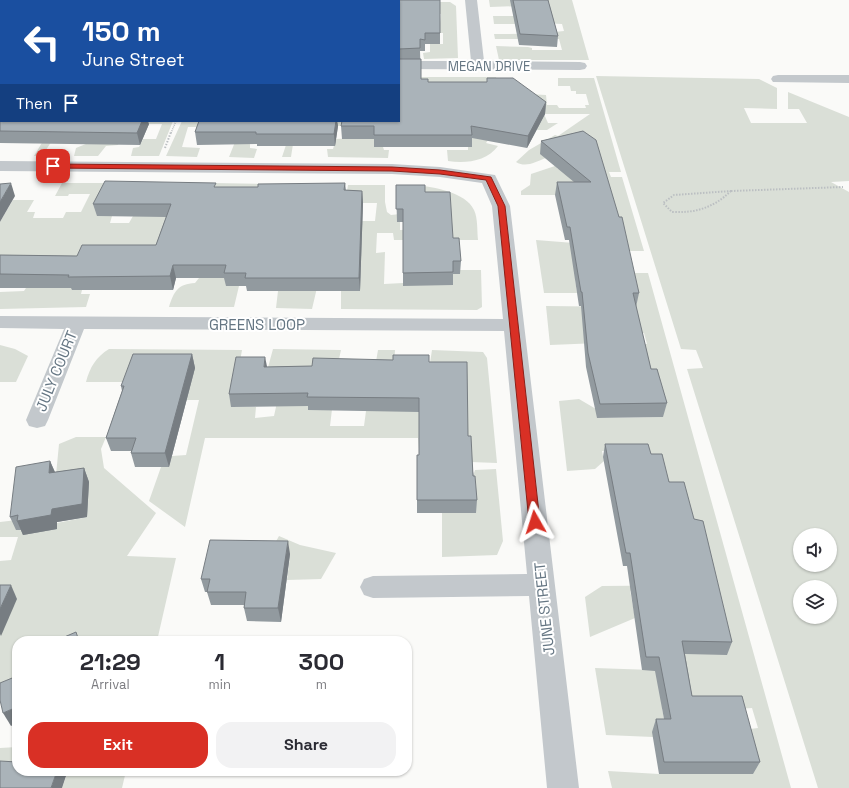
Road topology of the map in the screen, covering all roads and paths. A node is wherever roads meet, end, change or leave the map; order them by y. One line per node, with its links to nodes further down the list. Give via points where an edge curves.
1 (471, 0): 3 (street)
2 (400, 65): 3 (street, MEGAN DRIVE)
3 (478, 66): 4 (street, MEGAN DRIVE)
4 (580, 66)
5 (778, 79): 6 (street)
6 (849, 79)
7 (176, 122): 9 (path)
8 (0, 166): 9 (street, JUNE STREET)
9 (157, 167): 14 (street, JUNE STREET, via 392,169 489,179 501,206)
10 (842, 187): 11 (path)
11 (731, 191): 11 (path, via 674,195 663,203 672,212 695,213 720,203)
12 (0, 322): 13 (street, GREENS LOOP)
13 (76, 323): 14 (street, GREENS LOOP); 15 (street, JULY COURT)
14 (515, 325): 16 (street, JUNE STREET)
15 (37, 420)
16 (541, 585): 17 (street); 18 (street, JUNE STREET)
17 (373, 587)
18 (562, 788)

